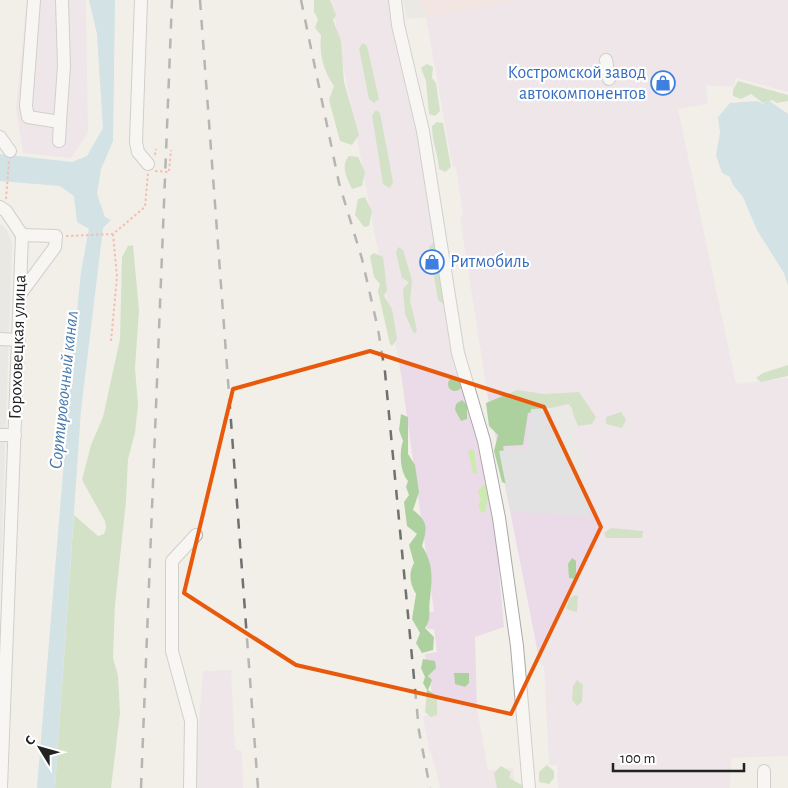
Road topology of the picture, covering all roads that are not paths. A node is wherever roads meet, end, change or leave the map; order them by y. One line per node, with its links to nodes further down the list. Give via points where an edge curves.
1 (34, 0): 7 (street, via 26,106 28,118)
2 (62, 0): 7 (street, via 64,66)
3 (141, 0): 11 (street, via 136,142 138,152)
4 (396, 0): 26 (street, via 398,25 423,131 458,353 484,441 499,518 517,646)
5 (606, 60): 6 (street)
6 (610, 79)
7 (60, 122): 9 (street)
8 (0, 137): 10 (street)
9 (59, 141)
10 (10, 150)
11 (148, 164)
12 (0, 207): 13 (street)
13 (22, 235): 14 (street, Гороховецкая улица); 14 (street, via 56,236 55,247)
14 (21, 293): 16 (street, Гороховецкая улица)
15 (0, 339): 16 (street)
16 (18, 340): 18 (street, Гороховецкая улица)
17 (0, 435): 18 (street)
18 (15, 435): 19 (street, Гороховецкая улица)
19 (5, 532): 21 (street, Гороховецкая улица)
20 (196, 536): 25 (street, via 172,561 172,651 191,721)
21 (3, 616): 22 (street, Гороховецкая улица)
22 (3, 656): 24 (street, Гороховецкая улица)
23 (764, 771): 27 (street)
24 (1, 788)
25 (190, 788)
26 (530, 788)
27 (764, 788)

